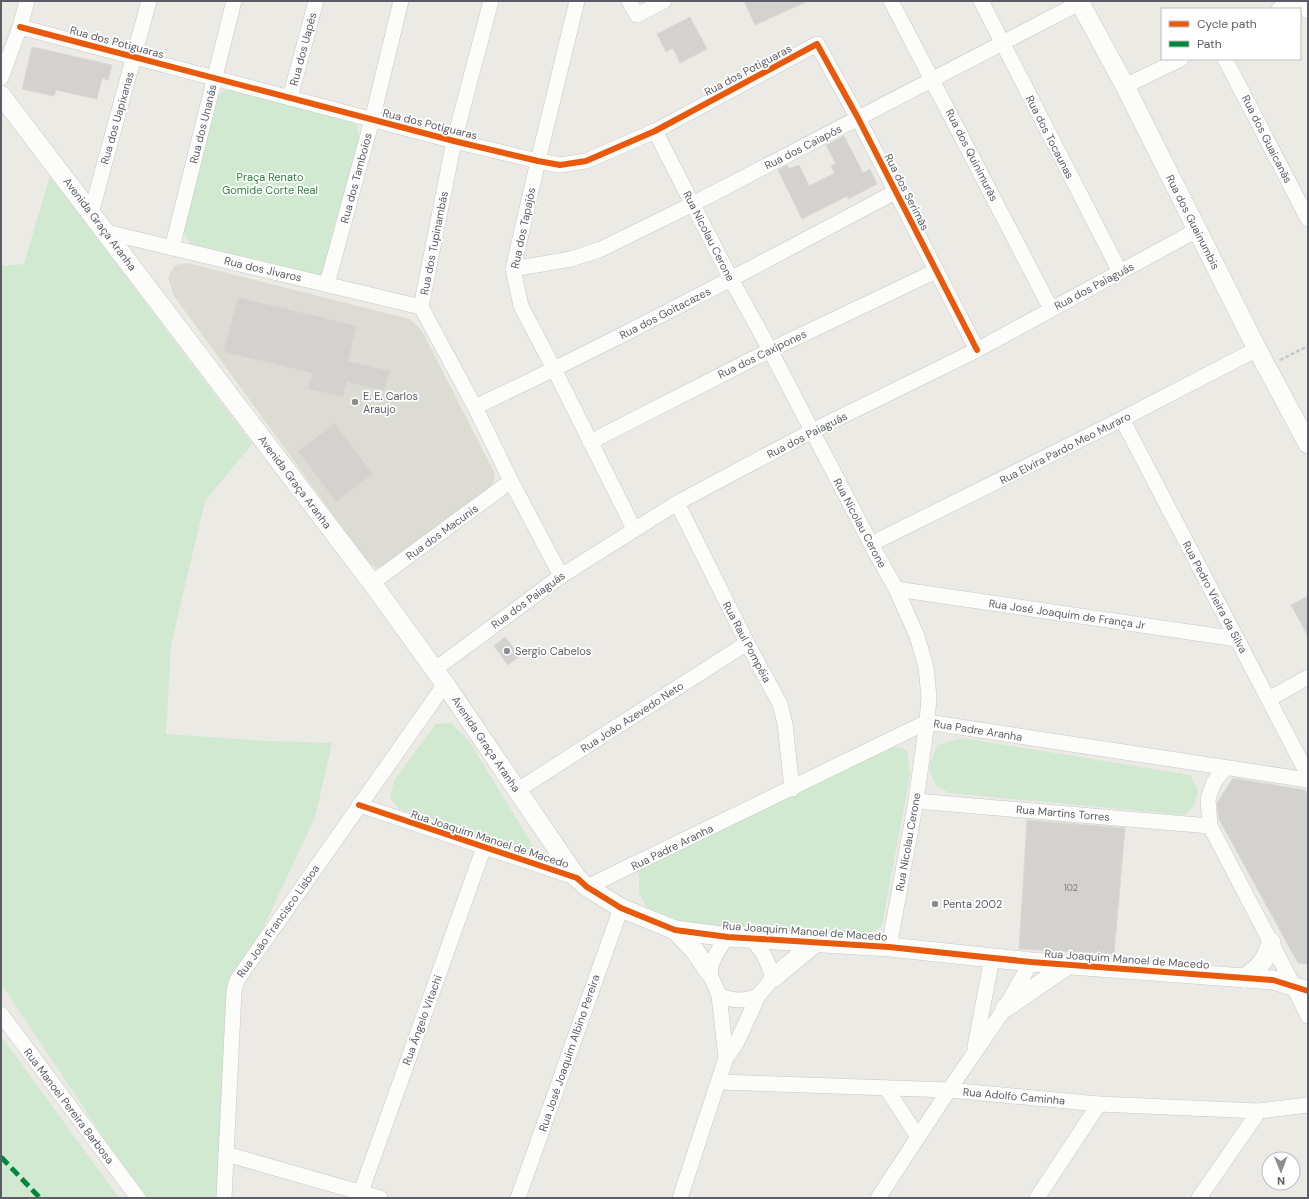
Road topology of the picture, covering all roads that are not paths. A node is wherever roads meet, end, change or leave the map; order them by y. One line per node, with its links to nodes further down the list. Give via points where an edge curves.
1 (26, 1): 17 (street)
2 (149, 1): 20 (street, Rua dos Uapixanas)
3 (234, 1): 24 (street, Rua dos Unanás)
4 (316, 1): 28 (street, Rua dos Uapés)
5 (401, 1): 30 (street, Rua dos Tamboios)
6 (491, 1): 32 (street, Rua dos Tupinambás)
7 (577, 1): 33 (street, Rua dos Tapajós)
8 (629, 1): 9 (street, via 637,16)
9 (664, 1)
10 (891, 1): 25 (street, Rua dos Quinimurãs)
11 (981, 1): 19 (street, Rua dos Tocaunas)
12 (1295, 1): 15 (street)
13 (1303, 1): 16 (street)
14 (1081, 2): 19 (street, Rua dos Caiapós); 26 (street, Rua dos Guainumbis)
15 (1281, 8)
16 (1308, 11)
17 (20, 27): 20 (street, Rua dos Potiguaras); 23 (street)
18 (817, 44): 29 (street, Rua dos Serimãs); 31 (street, Rua dos Potiguaras)
19 (1002, 44): 25 (street, Rua dos Caiapós); 43 (street, Rua dos Tocaunas)
20 (134, 57): 24 (street, Rua dos Potiguaras); 36 (street, Rua dos Uapixanas)
21 (1179, 60): 26 (street)
22 (1227, 60): 37 (street, Rua dos Guaicanãs)
23 (1, 78)
24 (214, 78): 28 (street, Rua dos Potiguaras); 40 (street, Rua dos Unanás)
25 (933, 80): 29 (street, Rua dos Caiapós); 47 (street, Rua dos Quinimurãs)
26 (1125, 86): 38 (street, Rua dos Guainumbis)
27 (1, 95): 36 (street, Avenida Graça Aranha)
28 (290, 98): 30 (street, Rua dos Potiguaras)
29 (858, 118): 34 (street, Rua dos Serimãs); 35 (street, Rua dos Caiapós)
30 (372, 120): 32 (street, Rua dos Potiguaras); 45 (street, Rua dos Tamboios)
31 (655, 131): 33 (street, Rua dos Potiguaras, via 586,161 560,165); 35 (street, Rua Nicolau Cerone)
32 (454, 141): 33 (street, Rua dos Potiguaras); 46 (street, Rua dos Tupinambás)
33 (538, 161): 41 (street, Rua dos Tapajós)
34 (895, 192): 42 (street, Rua dos Serimãs); 44 (street, Rua dos Goitacazes)
35 (693, 204): 41 (street, Rua dos Caiapós, via 598,250); 44 (street, Rua Nicolau Cerone)
36 (91, 213): 39 (street, Avenida Graça Aranha)
37 (1308, 219)
38 (1197, 230): 43 (street, Rua dos Paiaguás); 48 (street, Rua dos Guainumbis)
39 (106, 232): 40 (street, Rua dos Jivaros); 62 (street, Avenida Graça Aranha)
40 (172, 248): 45 (street, Rua dos Jivaros)
41 (513, 269): 51 (street, Rua dos Tapajós, via 521,306)
42 (936, 271): 49 (street, Rua dos Caxipones); 50 (street, Rua dos Serimãs)
43 (1120, 272): 47 (street, Rua dos Paiaguás)
44 (731, 279): 49 (street, Rua Nicolau Cerone); 51 (street, Rua dos Goitacazes)
45 (327, 284): 46 (street, Rua dos Jivaros)
46 (421, 306): 52 (street, Rua dos Tupinambás)
47 (1051, 309): 50 (street, Rua dos Paiaguás)
48 (1257, 349): 53 (street, Rua Elvira Pardo Meo Muraro); 56 (street, Rua dos Guainumbis)
49 (770, 350): 54 (street, Rua Nicolau Cerone); 55 (street, Rua dos Caxipones)
50 (977, 350): 54 (street, Rua dos Paiaguás)
51 (554, 370): 52 (street, Rua dos Goitacazes); 55 (street, Rua dos Tapajós)
52 (475, 407): 57 (street, Rua dos Tupinambás)
53 (1122, 419): 60 (street, Rua Elvira Pardo Meo Muraro); 64 (street, Rua Pedro Vieira da Silva)
54 (812, 431): 58 (street, Rua dos Paiaguás); 60 (street, Rua Nicolau Cerone)
55 (590, 442): 59 (street, Rua dos Tapajós)
56 (1308, 444)
57 (511, 481): 61 (street, Rua dos Tupinambás); 62 (street, Rua dos Macunis)
58 (677, 503): 59 (street, Rua dos Paiaguás); 65 (street, Rua Raul Pompéia)
59 (634, 529): 61 (street, Rua dos Paiaguás)
60 (871, 544): 63 (street, Rua Nicolau Cerone)
61 (561, 576): 66 (street, Rua dos Paiaguás)
62 (372, 584): 66 (street, Avenida Graça Aranha)
63 (896, 589): 64 (street, Rua José Joaquim de França Jr); 69 (street, Rua Nicolau Cerone, via 917,636 926,667)
64 (1238, 639): 68 (street, Rua Pedro Vieira da Silva)
65 (747, 643): 73 (street, Rua Raul Pompéia, via 780,704 785,724); 74 (street, Rua João Azevedo Neto)
66 (440, 677): 74 (street, Avenida Graça Aranha); 76 (street, Rua João Francisco Lisboa)
67 (1308, 677): 68 (street)
68 (1268, 699): 71 (street, Rua Pedro Vieira da Silva)
69 (928, 722): 70 (street, Rua Padre Aranha); 73 (street, Rua Padre Aranha); 75 (street, Rua Nicolau Cerone)
70 (1225, 768): 72 (street, Rua Padre Aranha); 77 (street, via 1214,782 1208,799)
71 (1308, 775)
72 (1308, 780)
73 (792, 788): 79 (street, Rua Padre Aranha)
74 (518, 790): 79 (street, Avenida Graça Aranha)
75 (916, 801): 77 (street, Rua Martins Torres); 86 (street, Rua Nicolau Cerone)
76 (359, 806): 78 (street, Rua Joaquim Manoel de Macedo); 108 (street, Rua João Francisco Lisboa, via 237,980 234,991)
77 (1210, 826): 84 (street)
78 (484, 847): 79 (street, Rua Joaquim Manoel de Macedo); 109 (street, Rua Ângelo Vitachi)
79 (582, 883): 80 (street, Rua Joaquim Manoel de Macedo)
80 (621, 908): 81 (street, Rua Joaquim Manoel de Macedo); 113 (street, Rua José Joaquim Albino Pereira)
81 (675, 930): 82 (street, Rua Joaquim Manoel de Macedo); 90 (street, via 695,951)
82 (728, 937): 83 (street, Rua Joaquim Manoel de Macedo); 90 (street, via 713,958)
83 (752, 939): 85 (street, Rua Joaquim Manoel de Macedo); 91 (street, via 763,952)
84 (1271, 942): 92 (street, via 1263,962); 93 (street)
85 (815, 943): 86 (street, Rua Joaquim Manoel de Macedo); 91 (street)
86 (888, 947): 87 (street, Rua Joaquim Manoel de Macedo)
87 (992, 958): 88 (street, Rua Joaquim Manoel de Macedo); 99 (street)
88 (1030, 962): 89 (street, Rua Joaquim Manoel de Macedo); 96 (street)
89 (1068, 965): 92 (street, Rua Joaquim Manoel de Macedo); 96 (street)
90 (709, 972): 94 (street)
91 (773, 978): 95 (street)
92 (1244, 978): 93 (street, Rua Joaquim Manoel de Macedo)
93 (1294, 982): 98 (street)
94 (720, 995): 95 (street, via 737,1001); 100 (street)
95 (758, 996): 100 (street, via 737,1042)
96 (1005, 1008): 99 (street)
97 (1, 1014): 110 (street, Rua Manoel Pereira Barbosa)
98 (1308, 1016)
99 (974, 1052): 103 (street)
100 (726, 1058): 101 (street)
101 (719, 1082): 102 (street, Rua Adolfo Caminha); 114 (street)
102 (886, 1088): 103 (street, Rua Adolfo Caminha); 107 (street)
103 (949, 1090): 104 (street, Rua Adolfo Caminha); 107 (street)
104 (1099, 1104): 106 (street, Rua Adolfo Caminha); 116 (street)
105 (1308, 1105): 106 (street, Rua Adolfo Caminha)
106 (1259, 1111): 117 (street)
107 (918, 1137): 115 (street)
108 (226, 1154): 109 (street); 111 (street, Rua João Francisco Lisboa)
109 (361, 1192): 112 (street)
110 (138, 1198)
111 (224, 1198)
112 (380, 1198)
113 (518, 1198)
114 (680, 1198)
115 (878, 1198)
116 (1037, 1198)
117 (1199, 1198)

